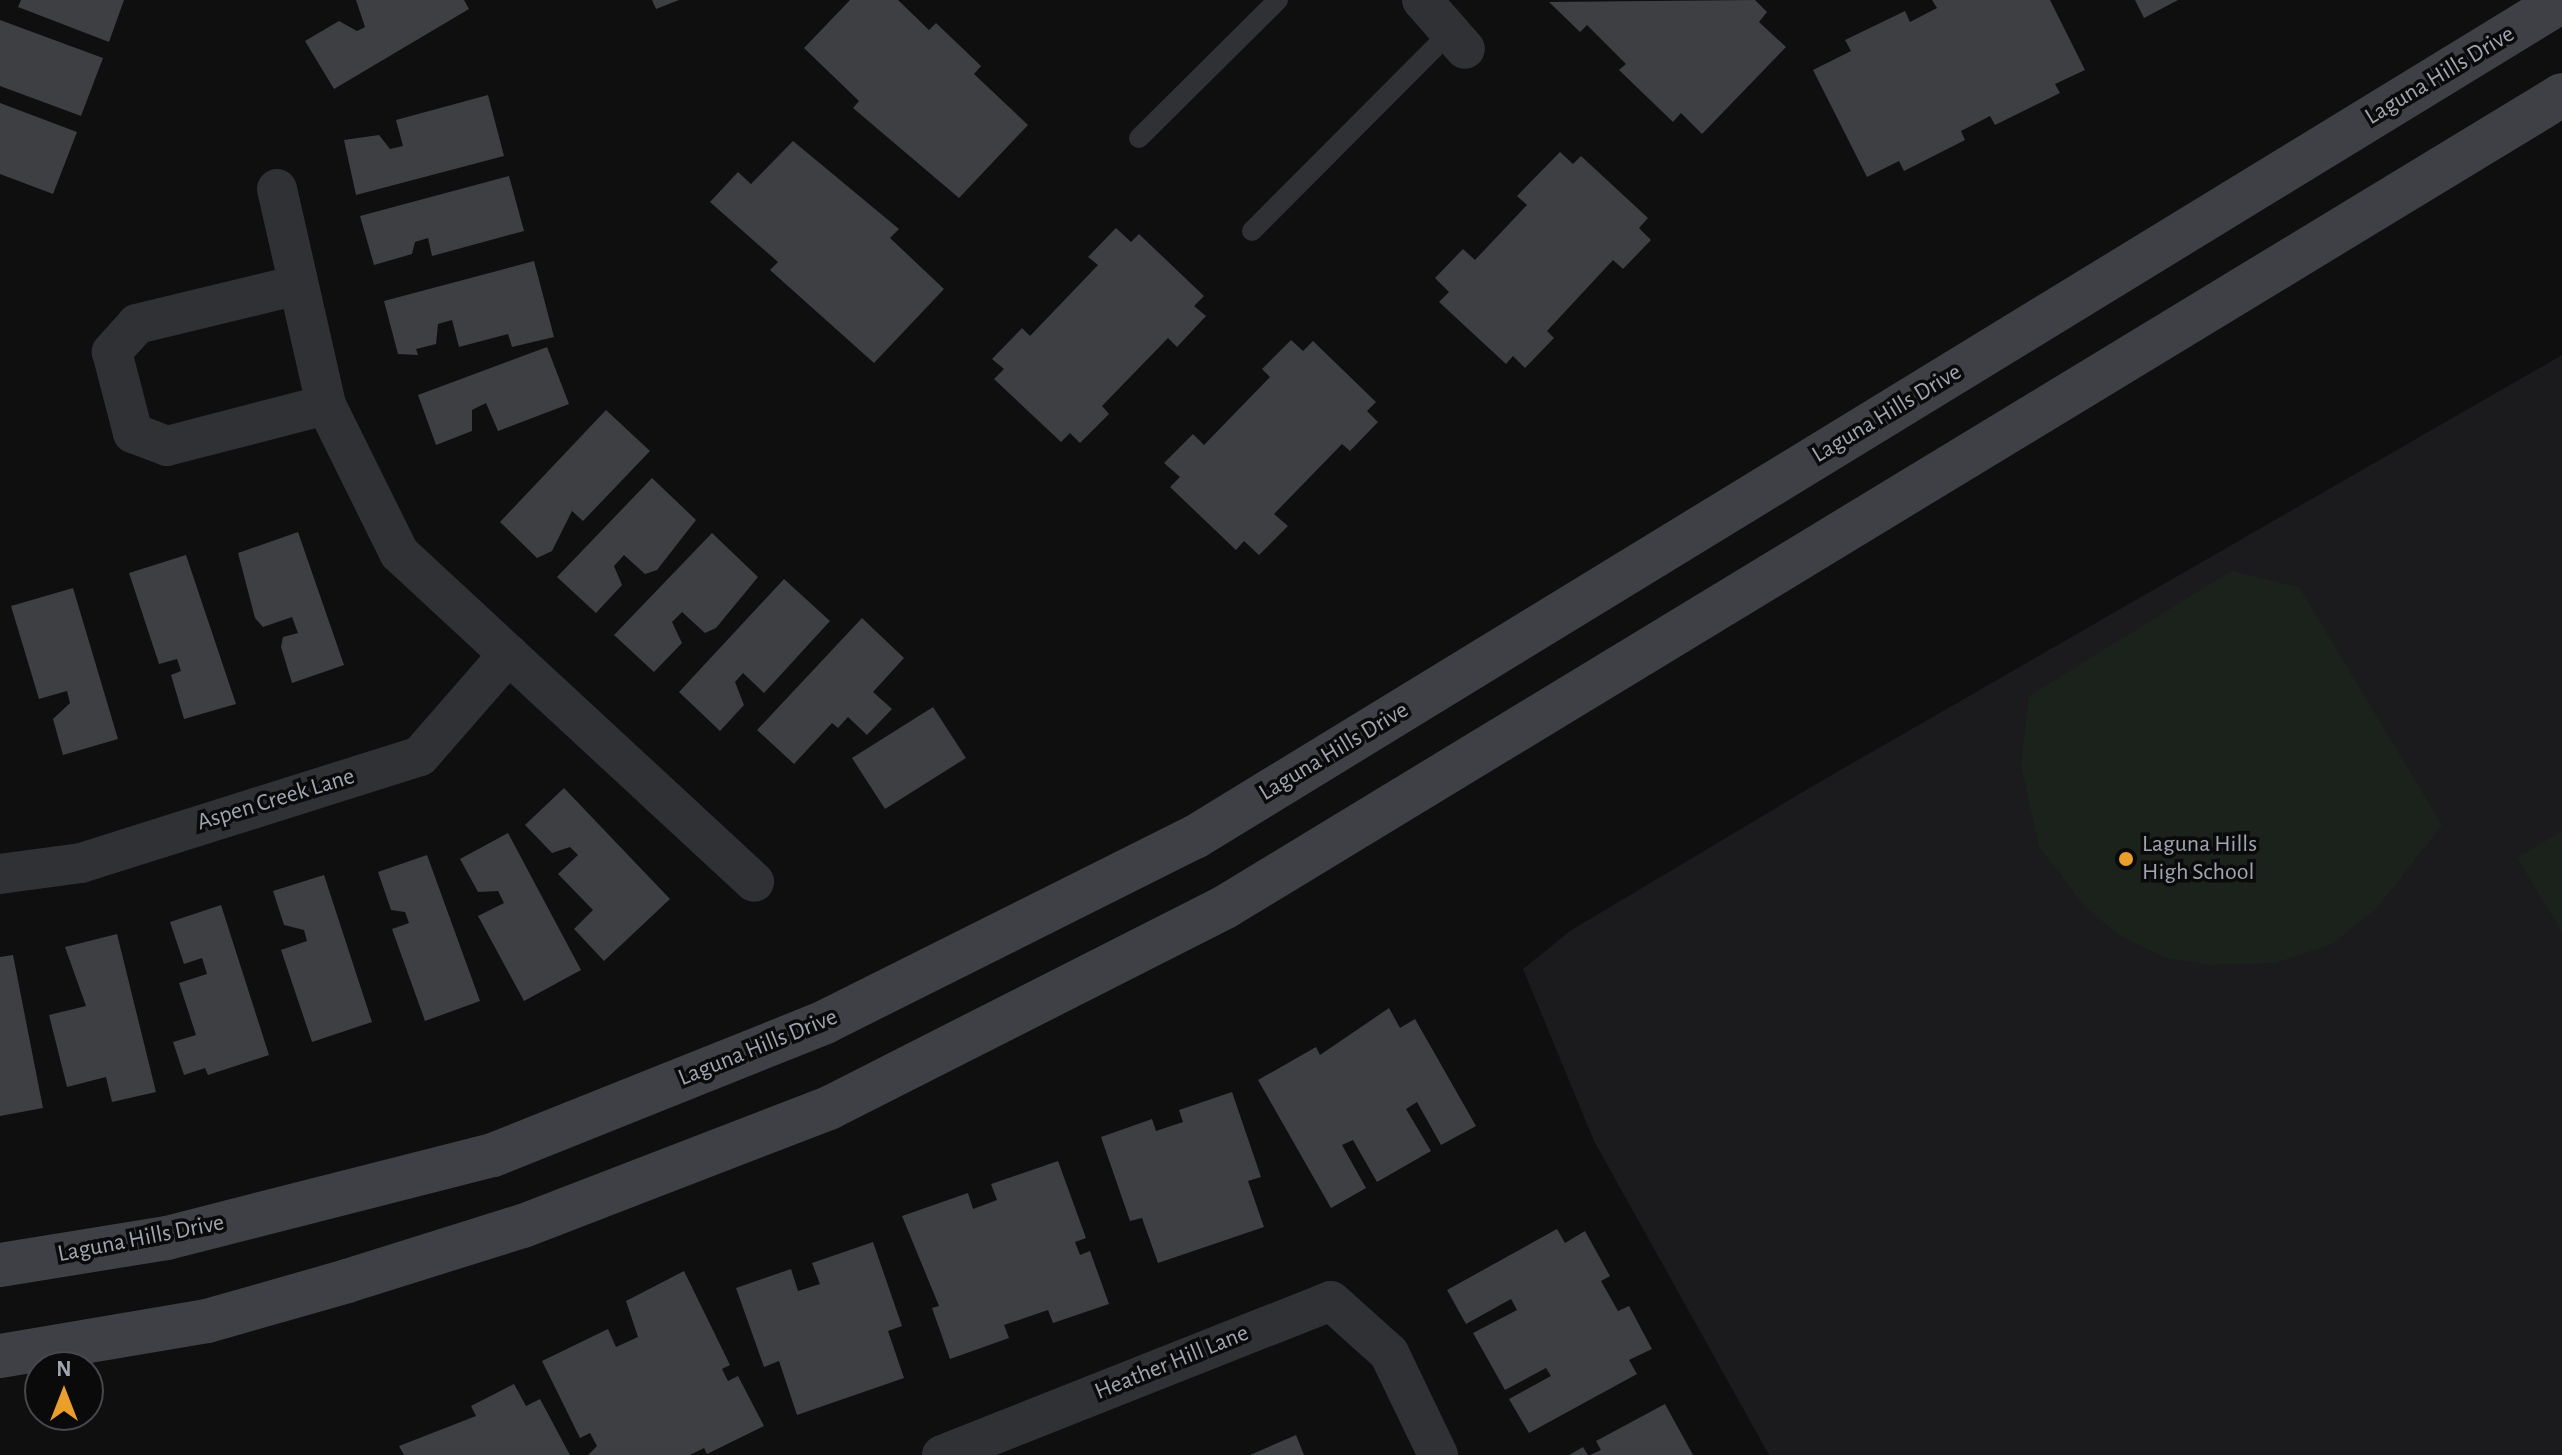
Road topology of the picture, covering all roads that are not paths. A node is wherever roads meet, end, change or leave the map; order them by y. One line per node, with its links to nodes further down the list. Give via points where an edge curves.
1 (1278, 0): 6 (lane)
2 (1422, 0): 4 (street)
3 (2562, 1): 14 (main road, Laguna Hills Drive, via 1195,837 839,1015 493,1155 167,1238)
4 (1458, 40): 8 (lane)
5 (2562, 95): 15 (main road, via 1225,907 829,1108 523,1226 347,1281 207,1321)
6 (1139, 138)
7 (277, 189): 9 (street)
8 (1252, 231)
9 (298, 285): 10 (street); 10 (street, via 137,324 112,352 133,433 167,446)
10 (326, 405): 11 (street, via 399,553)
11 (509, 654): 12 (street, Aspen Creek Lane, via 420,756 81,863); 13 (street)
12 (0, 874)
13 (754, 882)
14 (0, 1265)
15 (0, 1356)
16 (942, 1455): 17 (street, Heather Hill Lane, via 1331,1301 1389,1353)
17 (1438, 1455)

